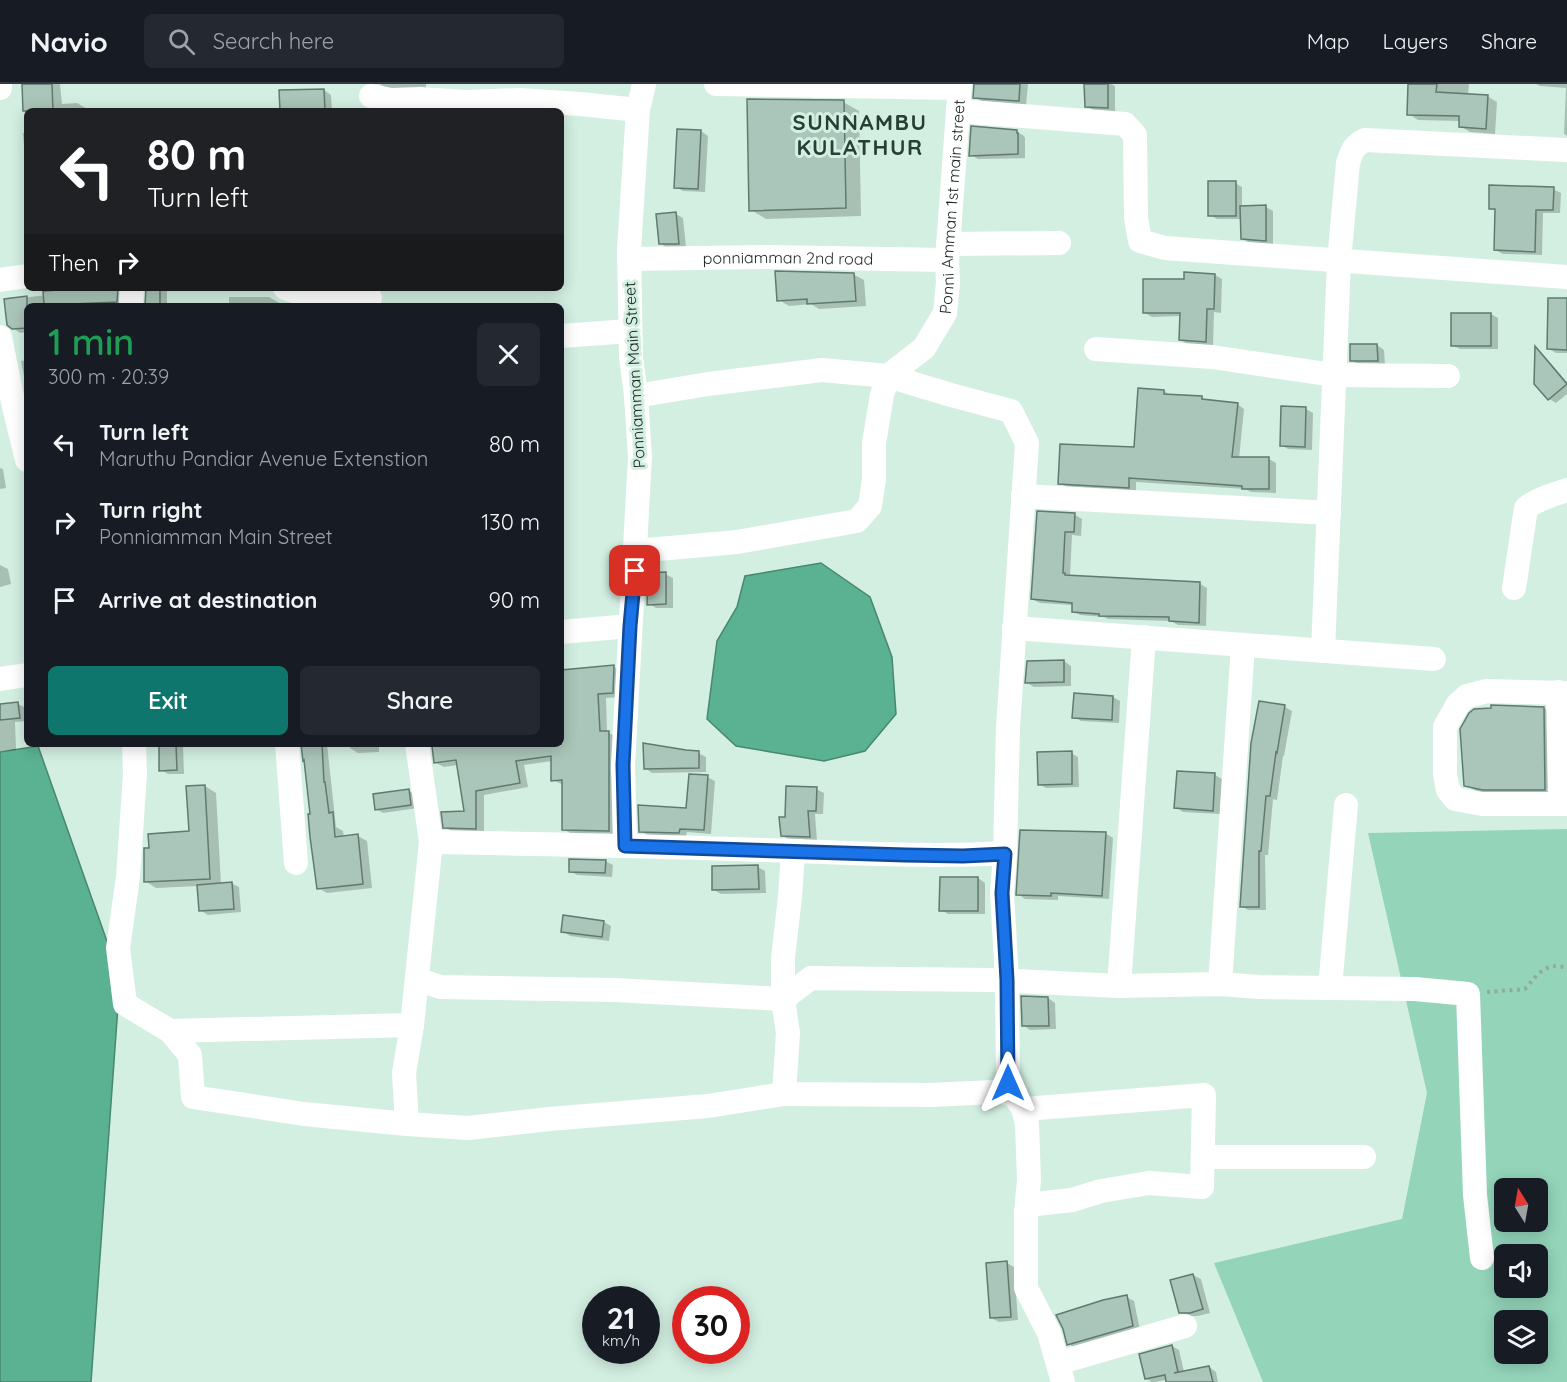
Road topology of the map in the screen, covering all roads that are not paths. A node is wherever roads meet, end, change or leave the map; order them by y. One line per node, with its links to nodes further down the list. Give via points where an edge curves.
1 (644, 84): 6 (street, Ponniamman Main Street)
2 (716, 84): 3 (street)
3 (779, 85): 4 (street)
4 (959, 94): 9 (street, Ponni Amman 1st main street); 11 (street, via 1125,124 1135,135 1140,241 1165,248)
5 (371, 97): 6 (street, via 466,102 519,100)
6 (638, 110): 10 (street, Ponniamman Main Street)
7 (1567, 150): 11 (street, via 1365,140 1355,145 1348,163)
8 (1059, 243): 9 (street, ponniamman 2nd road)
9 (948, 252): 10 (street, ponniamman 2nd road); 22 (street, Ponni Amman 1st main street, via 945,313 924,348)
10 (629, 259): 17 (street, Ponniamman Main Street)
11 (1339, 261): 13 (street); 21 (street)
12 (24, 276): 14 (street)
13 (1567, 277)
14 (0, 280)
15 (294, 291): 16 (street)
16 (370, 297)
17 (630, 331): 18 (street); 24 (street, Ponniamman Main Street)
18 (564, 336)
19 (0, 337): 25 (street)
20 (1096, 349): 21 (street, via 1212,357)
21 (1334, 375): 23 (street); 28 (street)
22 (888, 376): 24 (street, via 822,370); 27 (street, via 1011,411 1027,442); 29 (street, via 879,404 870,506 857,522 737,542)
23 (1448, 376)
24 (636, 396): 29 (street, Ponniamman Main Street, via 640,457)
25 (24, 448)
26 (1567, 490): 30 (street, via 1526,508)
27 (1023, 496): 28 (street); 32 (street)
28 (1329, 513): 36 (street)
29 (636, 551): 31 (street, Ponniamman Main Street)
30 (1514, 588)
31 (630, 626): 33 (street); 47 (street, Ponniamman Main Street, via 623,765)
32 (1014, 628): 34 (street); 49 (street)
33 (564, 632)
34 (1144, 638): 35 (street); 54 (street)
35 (1243, 645): 36 (street); 53 (street)
36 (1323, 651): 37 (street)
37 (1434, 659)
38 (24, 675): 39 (street)
39 (0, 679)
40 (1562, 692): 44 (street); 44 (street, via 1487,691 1467,696 1445,728 1445,775 1455,799 1482,804)
41 (134, 747): 58 (street, via 128,877 118,948 125,1004)
42 (287, 747): 50 (street)
43 (417, 747): 46 (street)
44 (1563, 804)
45 (1346, 805): 55 (street)
46 (431, 842): 47 (street); 51 (street)
47 (625, 846): 48 (street)
48 (793, 851): 49 (street); 56 (street)
49 (1005, 854): 52 (street, via 1002,893)
50 (296, 863)
51 (417, 979): 56 (street, via 440,987 615,990); 57 (street)
52 (1007, 980): 54 (street); 56 (street, via 811,978); 60 (street, via 1008,1083)
53 (1220, 984): 54 (street); 55 (street)
54 (1119, 986)
55 (1330, 988): 65 (street, via 1468,994 1475,1194)
56 (783, 999): 59 (street, via 789,1033)
57 (412, 1025): 58 (street); 61 (street, via 405,1073)
58 (170, 1031): 61 (street, via 190,1055 193,1097)
59 (784, 1094): 60 (street, via 993,1092); 61 (street, via 708,1106 468,1128)
60 (1018, 1101): 63 (street, via 1204,1095); 64 (street, via 1027,1124)
61 (407, 1124)
62 (1364, 1156): 63 (street)
63 (1203, 1157): 64 (street, via 1202,1187 1149,1183 1072,1200)
64 (1027, 1204): 67 (street, via 1026,1288 1049,1333)
65 (1482, 1258)
66 (1185, 1326): 67 (street)
67 (1060, 1372)

